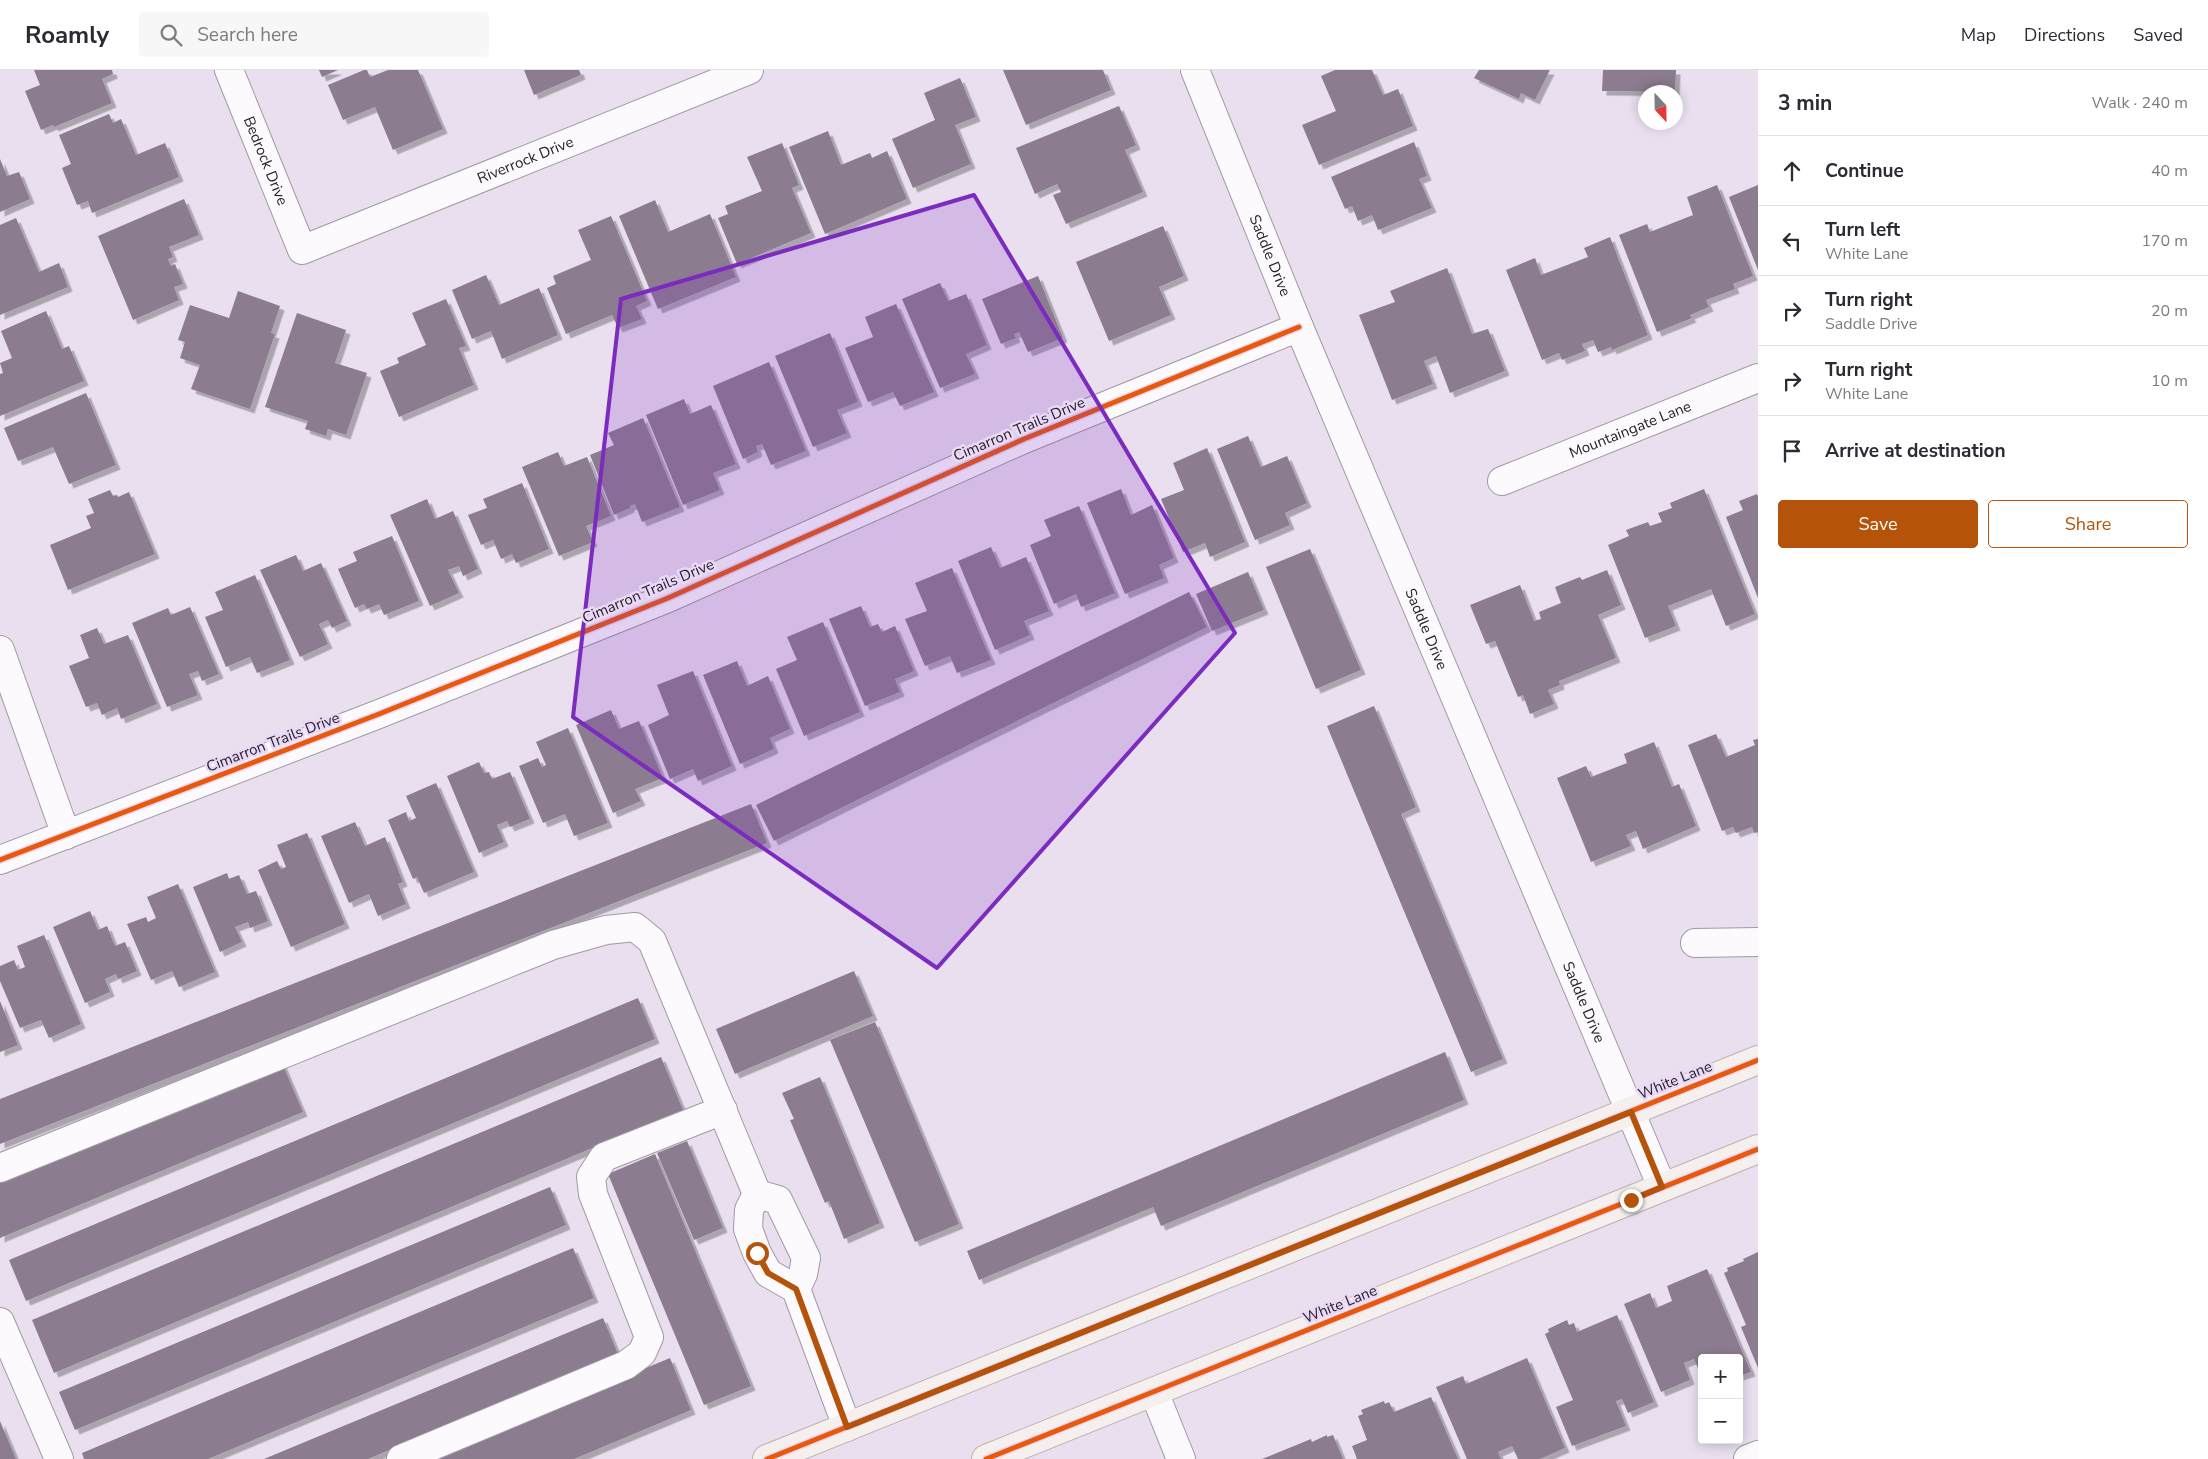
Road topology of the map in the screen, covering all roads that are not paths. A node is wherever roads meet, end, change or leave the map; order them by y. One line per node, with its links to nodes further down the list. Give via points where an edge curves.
1 (229, 70): 5 (street, Bedrock Drive)
2 (749, 70): 4 (street, Riverrock Drive)
3 (1195, 70): 6 (street, Saddle Drive)
4 (718, 76): 5 (street, Riverrock Drive)
5 (302, 250)
6 (1299, 328): 10 (street, Cimarron Trails Drive, via 1024,440 668,598); 16 (street, Saddle Drive)
7 (1758, 378): 8 (street, Mountaingate Lane)
8 (1502, 481)
9 (0, 650): 10 (street)
10 (66, 835): 11 (street, Cimarron Trails Drive)
11 (0, 860)
12 (1758, 942): 13 (street)
13 (1695, 943)
14 (1758, 1060): 16 (main road, White Lane)
15 (723, 1110): 18 (street, via 652,941 635,927 606,930 553,945); 20 (street); 27 (street, via 604,1157 591,1177 593,1194 649,1337 642,1353 626,1365)
16 (1631, 1112): 19 (street, Saddle Drive); 24 (main road, White Lane)
17 (1758, 1149): 19 (main road, White Lane)
18 (0, 1168)
19 (1662, 1187): 23 (main road, White Lane)
20 (757, 1194): 21 (street, via 749,1210 748,1228 757,1253 768,1273); 21 (street, via 778,1200 806,1258)
21 (796, 1289): 24 (street)
22 (0, 1322): 26 (street)
23 (1154, 1392): 29 (main road, White Lane); 30 (street)
24 (832, 1440): 28 (main road, White Lane)
25 (1758, 1455): 31 (street)
26 (60, 1459)
27 (401, 1459)
28 (767, 1459)
29 (986, 1459)
30 (1181, 1459)
31 (1748, 1459)

